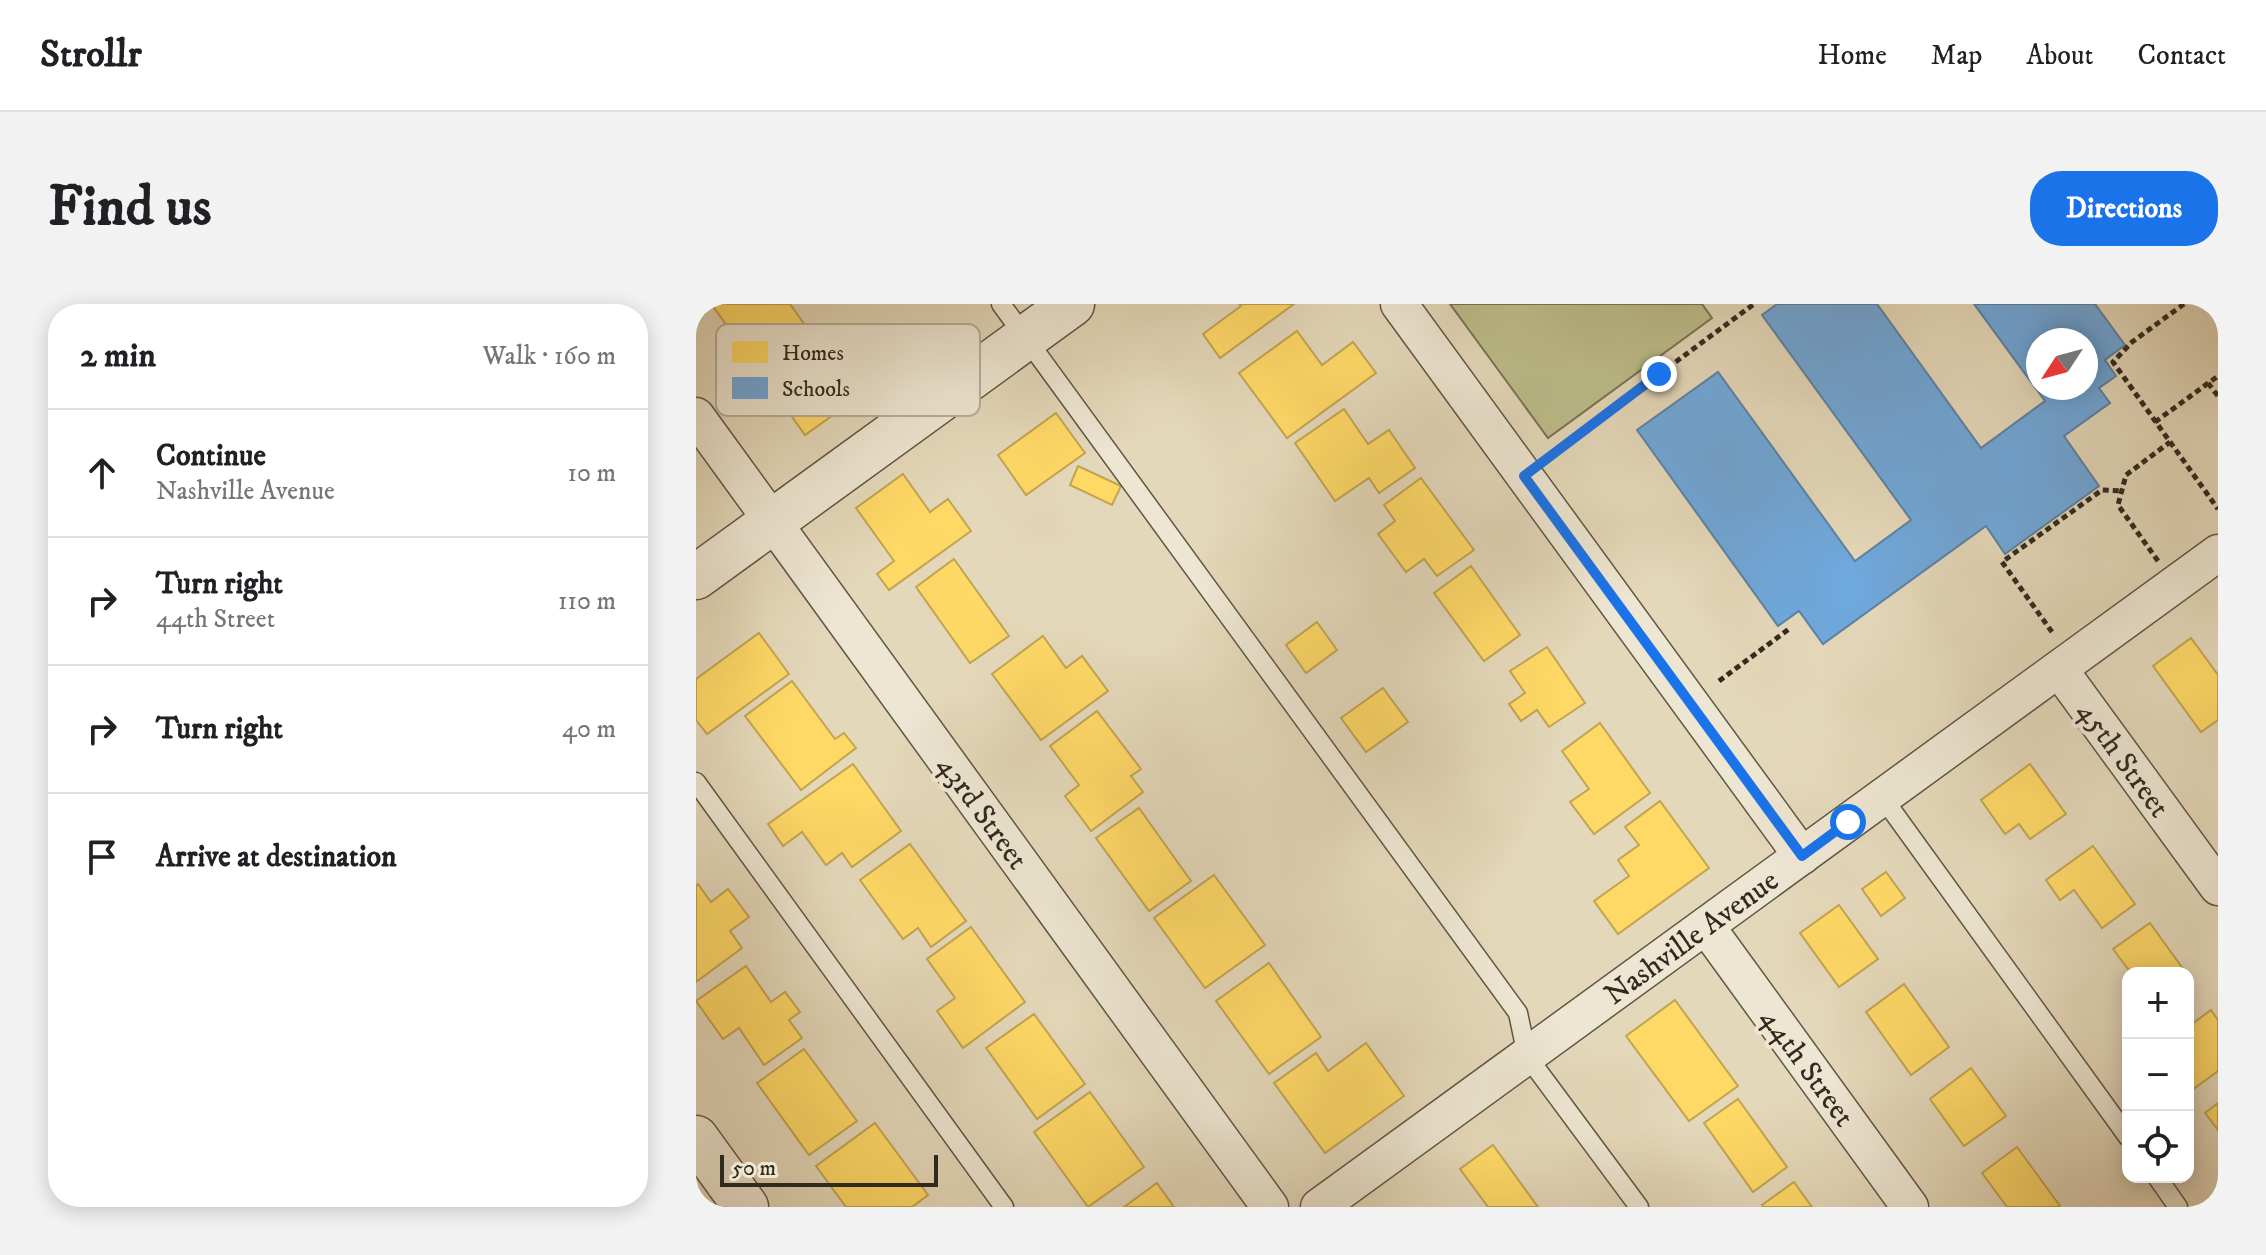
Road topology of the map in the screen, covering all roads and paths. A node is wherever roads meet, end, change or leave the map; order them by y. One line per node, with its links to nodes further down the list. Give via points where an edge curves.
1 (1072, 304): 5 (street)
2 (1399, 304): 14 (street)
3 (1754, 304): 14 (path)
4 (2184, 304): 12 (path, via 2113,362)
5 (1013, 321): 6 (street); 30 (lane, via 1518,1013)
6 (980, 349)
7 (2218, 376): 8 (path)
8 (2208, 383): 9 (path); 12 (path)
9 (2218, 396)
10 (696, 416): 17 (street, 43rd Street)
11 (900, 416): 17 (street)
12 (2155, 422): 13 (path)
13 (2170, 442): 15 (path, via 2126,475); 16 (path)
14 (1524, 476): 27 (street)
15 (2122, 491): 20 (path, via 2118,505); 22 (path, via 2102,490 2002,562)
16 (2218, 509)
17 (773, 522): 19 (street); 37 (street, 43rd Street)
18 (2218, 553): 20 (street, Nashville Avenue)
19 (696, 577)
20 (2174, 585): 23 (street, Nashville Avenue)
21 (1789, 629): 24 (path)
22 (2052, 632)
23 (2059, 669): 26 (street, Nashville Avenue); 28 (street, 45th Street)
24 (1719, 681)
25 (696, 782): 36 (lane)
26 (1883, 798): 27 (street, Nashville Avenue); 31 (lane)
27 (1802, 856): 29 (street, Nashville Avenue)
28 (2218, 887)
29 (1706, 926): 30 (street, Nashville Avenue); 40 (street, 44th Street)
30 (1527, 1056): 34 (street, Nashville Avenue); 39 (lane)
31 (2122, 1129)
32 (696, 1138): 35 (street)
33 (2161, 1183): 41 (lane)
34 (1361, 1195): 38 (street, Nashville Avenue)
35 (746, 1207)
36 (1004, 1207)
37 (1270, 1207)
38 (1319, 1207)
39 (1639, 1207)
40 (1910, 1207)
41 (2178, 1207)

